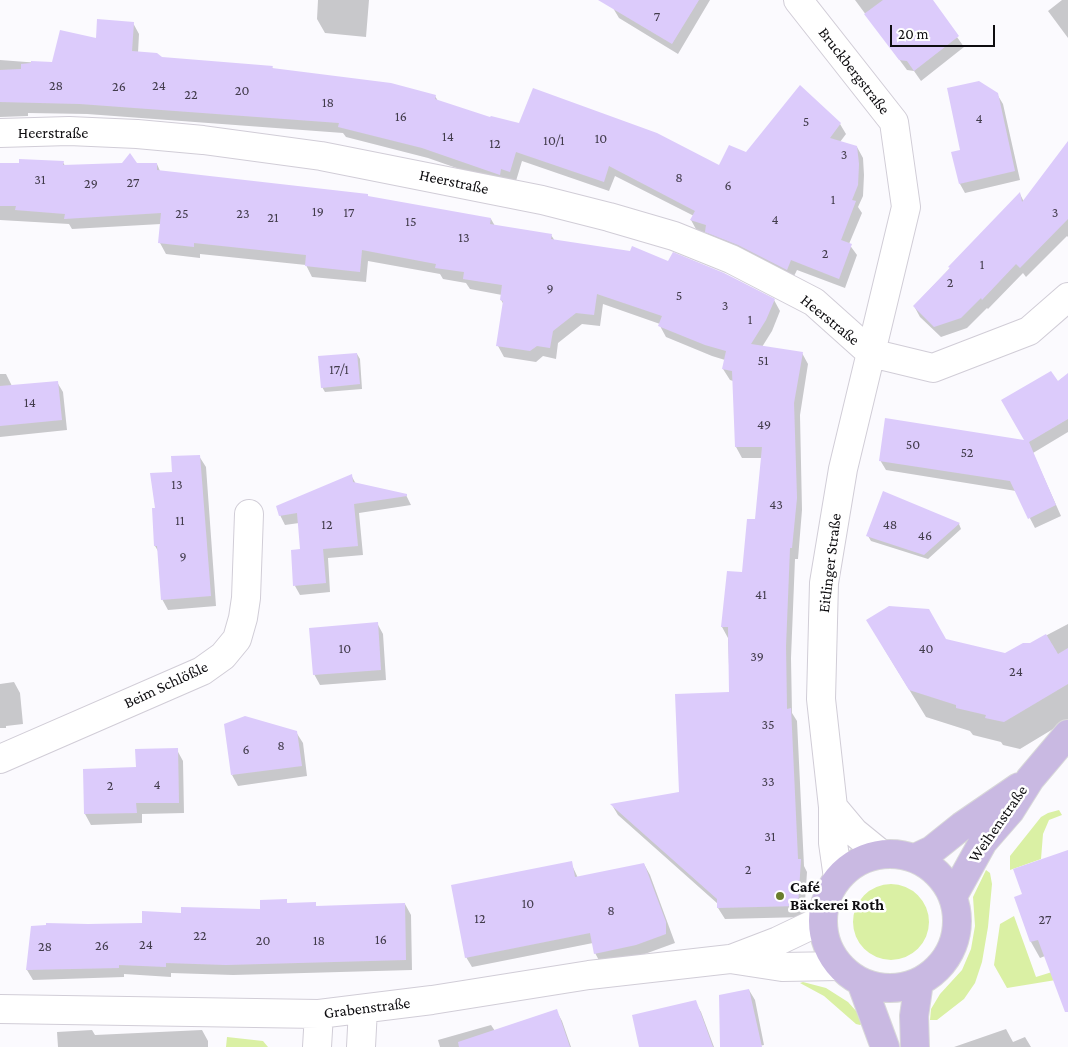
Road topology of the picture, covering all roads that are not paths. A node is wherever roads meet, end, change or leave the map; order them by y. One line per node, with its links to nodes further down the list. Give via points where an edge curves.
1 (798, 0): 4 (street, Bruckbergstraße, via 894,122 906,207)
2 (0, 133): 4 (street, Heerstraße, via 69,131 203,140 340,160 571,207 674,236 731,259 814,302)
3 (1068, 297): 4 (street, via 1028,331 933,368)
4 (871, 353): 9 (street, Eitlinger Straße, via 843,469 824,583 821,699)
5 (249, 514): 7 (street, Beim Schlößle, via 243,618 236,639 223,656 202,671)
6 (1068, 734): 8 (main road, Weihenstraße)
7 (0, 759)
8 (1030, 779): 11 (main road, Weihenstraße, via 932,850); 13 (main road, Weihenstraße, via 1010,812 983,842)
9 (833, 807): 10 (street, via 854,832); 12 (street, Eitlinger Straße, via 833,843)
10 (881, 854): 11 (main road); 12 (main road, via 855,864)
11 (915, 858): 13 (main road, via 942,878)
12 (838, 878): 14 (main road, via 826,898)
13 (953, 896): 18 (main road, via 958,922 955,940 947,957 934,972)
14 (822, 920): 15 (street, Grabenstraße); 16 (main road, via 825,939)
15 (730, 959): 16 (street, Grabenstraße, via 782,967); 20 (street, Grabenstraße, via 589,975)
16 (839, 966): 17 (main road)
17 (861, 982): 18 (main road, via 879,988 898,988); 24 (main road)
18 (919, 982): 25 (main road, via 914,1016)
19 (0, 1009): 21 (street, Grabenstraße)
20 (362, 1009): 21 (street, Grabenstraße); 23 (street)
21 (318, 1014): 22 (street)
22 (317, 1047)
23 (361, 1047)
24 (885, 1047)
25 (916, 1047)

